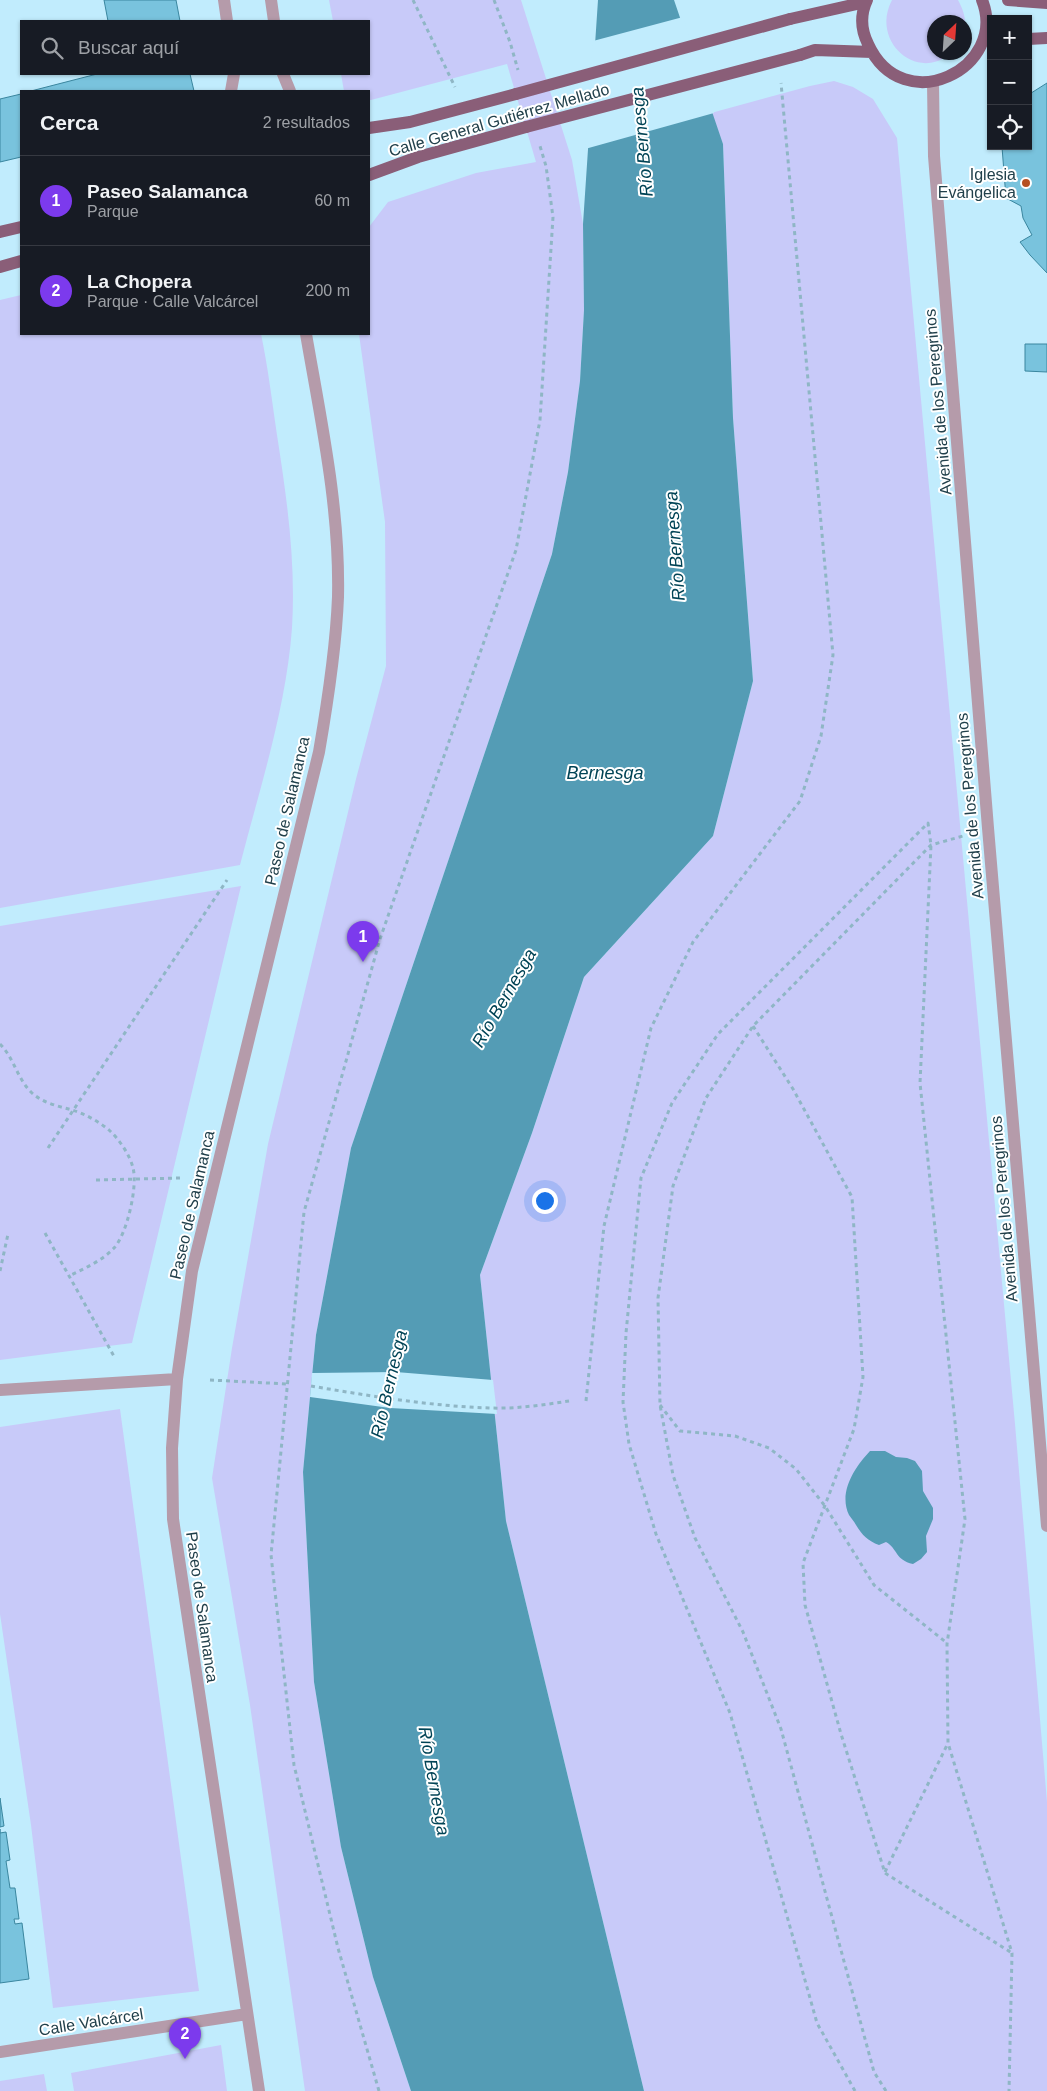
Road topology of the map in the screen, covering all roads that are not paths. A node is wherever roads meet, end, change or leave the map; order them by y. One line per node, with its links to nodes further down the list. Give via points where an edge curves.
1 (224, 0): 8 (street)
2 (271, 0): 9 (street)
3 (982, 0): 7 (main road)
4 (1008, 0): 6 (main road)
5 (866, 1): 13 (main road, via 862,16 864,36); 19 (main road, Calle General Gutiérrez Mellado, bridge, via 410,122)
6 (1047, 3)
7 (987, 15)
8 (227, 20)
9 (274, 20)
10 (1047, 38): 11 (main road)
11 (1032, 39)
12 (987, 42): 16 (main road, via 959,69 942,81)
13 (872, 52): 16 (main road, via 885,68 897,76 912,82); 20 (main road, Calle General Gutiérrez Mellado, bridge, via 815,50 418,157)
14 (234, 75): 17 (street)
15 (283, 75): 18 (street)
16 (933, 82): 28 (street, Avenida de los Peregrinos, via 935,166)
17 (231, 90)
18 (290, 90)
19 (370, 128)
20 (370, 175)
21 (20, 227): 22 (main road)
22 (0, 232)
23 (20, 261): 24 (main road)
24 (0, 266)
25 (306, 335): 26 (street, Paseo de Salamanca, via 327,449 336,521 338,597 332,672 319,752 192,1271)
26 (177, 1379): 27 (street); 29 (street, Paseo de Salamanca, via 172,1448 173,1519)
27 (0, 1390)
28 (1047, 1526)
29 (247, 2014): 30 (street, Calle Valcárcel); 31 (street, Paseo de Salamanca)
30 (0, 2052)
31 (258, 2091)

